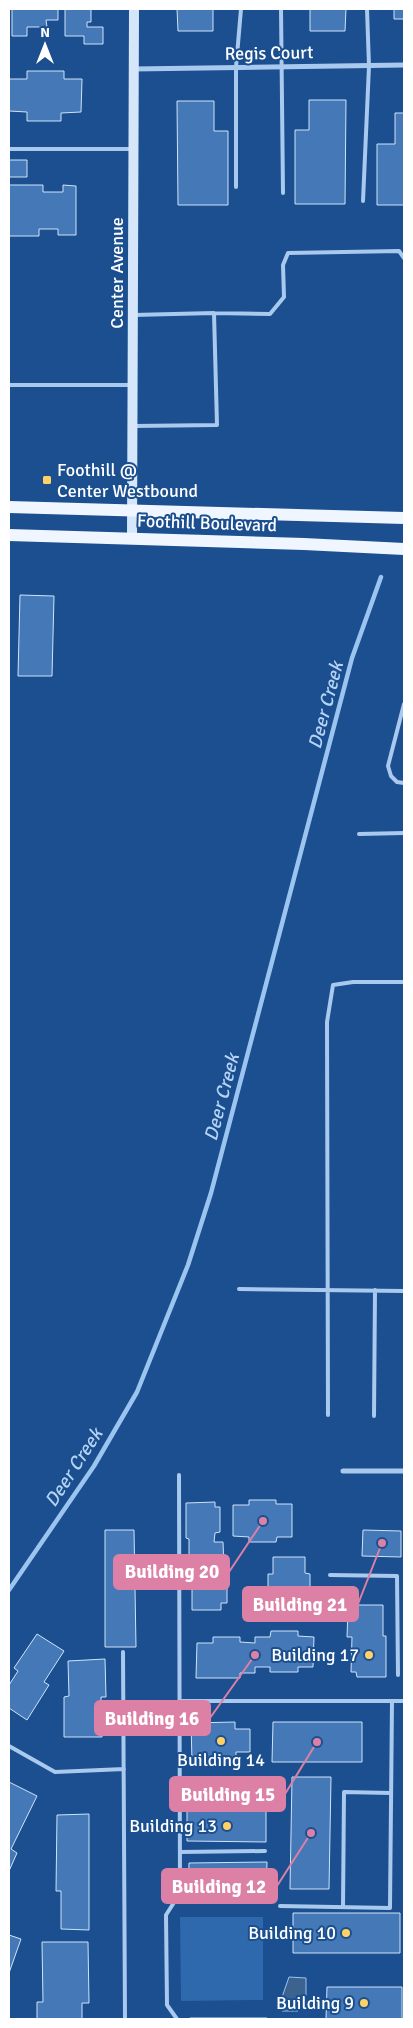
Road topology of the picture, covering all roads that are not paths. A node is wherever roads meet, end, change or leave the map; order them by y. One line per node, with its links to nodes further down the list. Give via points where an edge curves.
1 (134, 9): 9 (street, Center Avenue)
2 (242, 9): 7 (lane)
3 (281, 9): 8 (lane)
4 (367, 9): 6 (lane)
5 (404, 65): 6 (street, Regis Court)
6 (369, 66): 8 (street, Regis Court); 14 (lane)
7 (236, 67): 8 (street, Regis Court); 9 (street, Regis Court); 12 (lane)
8 (282, 67): 13 (lane)
9 (134, 69): 11 (street, Center Avenue)
10 (9, 149): 11 (lane)
11 (134, 149): 17 (street, Center Avenue)
12 (236, 187)
13 (283, 193)
14 (364, 201)
15 (404, 258): 16 (lane, via 399,251 288,253 283,265 284,297 270,314)
16 (214, 313): 17 (lane); 20 (lane, via 217,425)
17 (133, 315): 19 (street, Center Avenue)
18 (9, 385): 19 (lane)
19 (133, 385): 20 (street, Center Avenue)
20 (133, 426): 22 (street, Center Avenue)
21 (9, 507): 22 (main road, Foothill Boulevard)
22 (132, 510): 23 (main road, Foothill Boulevard); 25 (street, Center Avenue)
23 (404, 518)
24 (9, 535): 25 (main road, Foothill Boulevard)
25 (132, 538): 26 (main road, Foothill Boulevard)
26 (404, 549)
27 (404, 704): 28 (lane, via 388,766 396,782)
28 (404, 782)
29 (404, 833): 30 (lane)
30 (359, 834)
31 (404, 982): 33 (lane, via 333,985 327,1022)
32 (239, 1289): 33 (lane)
33 (328, 1290): 34 (lane); 36 (lane)
34 (375, 1290): 35 (lane); 37 (lane)
35 (404, 1291)
36 (328, 1415)
37 (374, 1416)
38 (343, 1470): 39 (street)
39 (404, 1470)
40 (179, 1475): 44 (lane)
41 (330, 1574): 43 (lane, via 397,1576)
42 (123, 1652): 48 (lane)
43 (398, 1675)
44 (180, 1701): 45 (lane); 51 (lane)
45 (392, 1702): 46 (lane); 49 (lane)
46 (404, 1702)
47 (9, 1746): 48 (lane, via 56,1772)
48 (124, 1770): 54 (lane)
49 (391, 1793): 53 (lane, via 390,1908); 53 (lane, via 344,1792)
50 (265, 1851): 51 (lane)
51 (180, 1852): 55 (lane, via 180,1893 166,1915 167,2005)
52 (280, 1906): 53 (lane)
53 (343, 1907)
54 (125, 2019)
55 (177, 2019)

